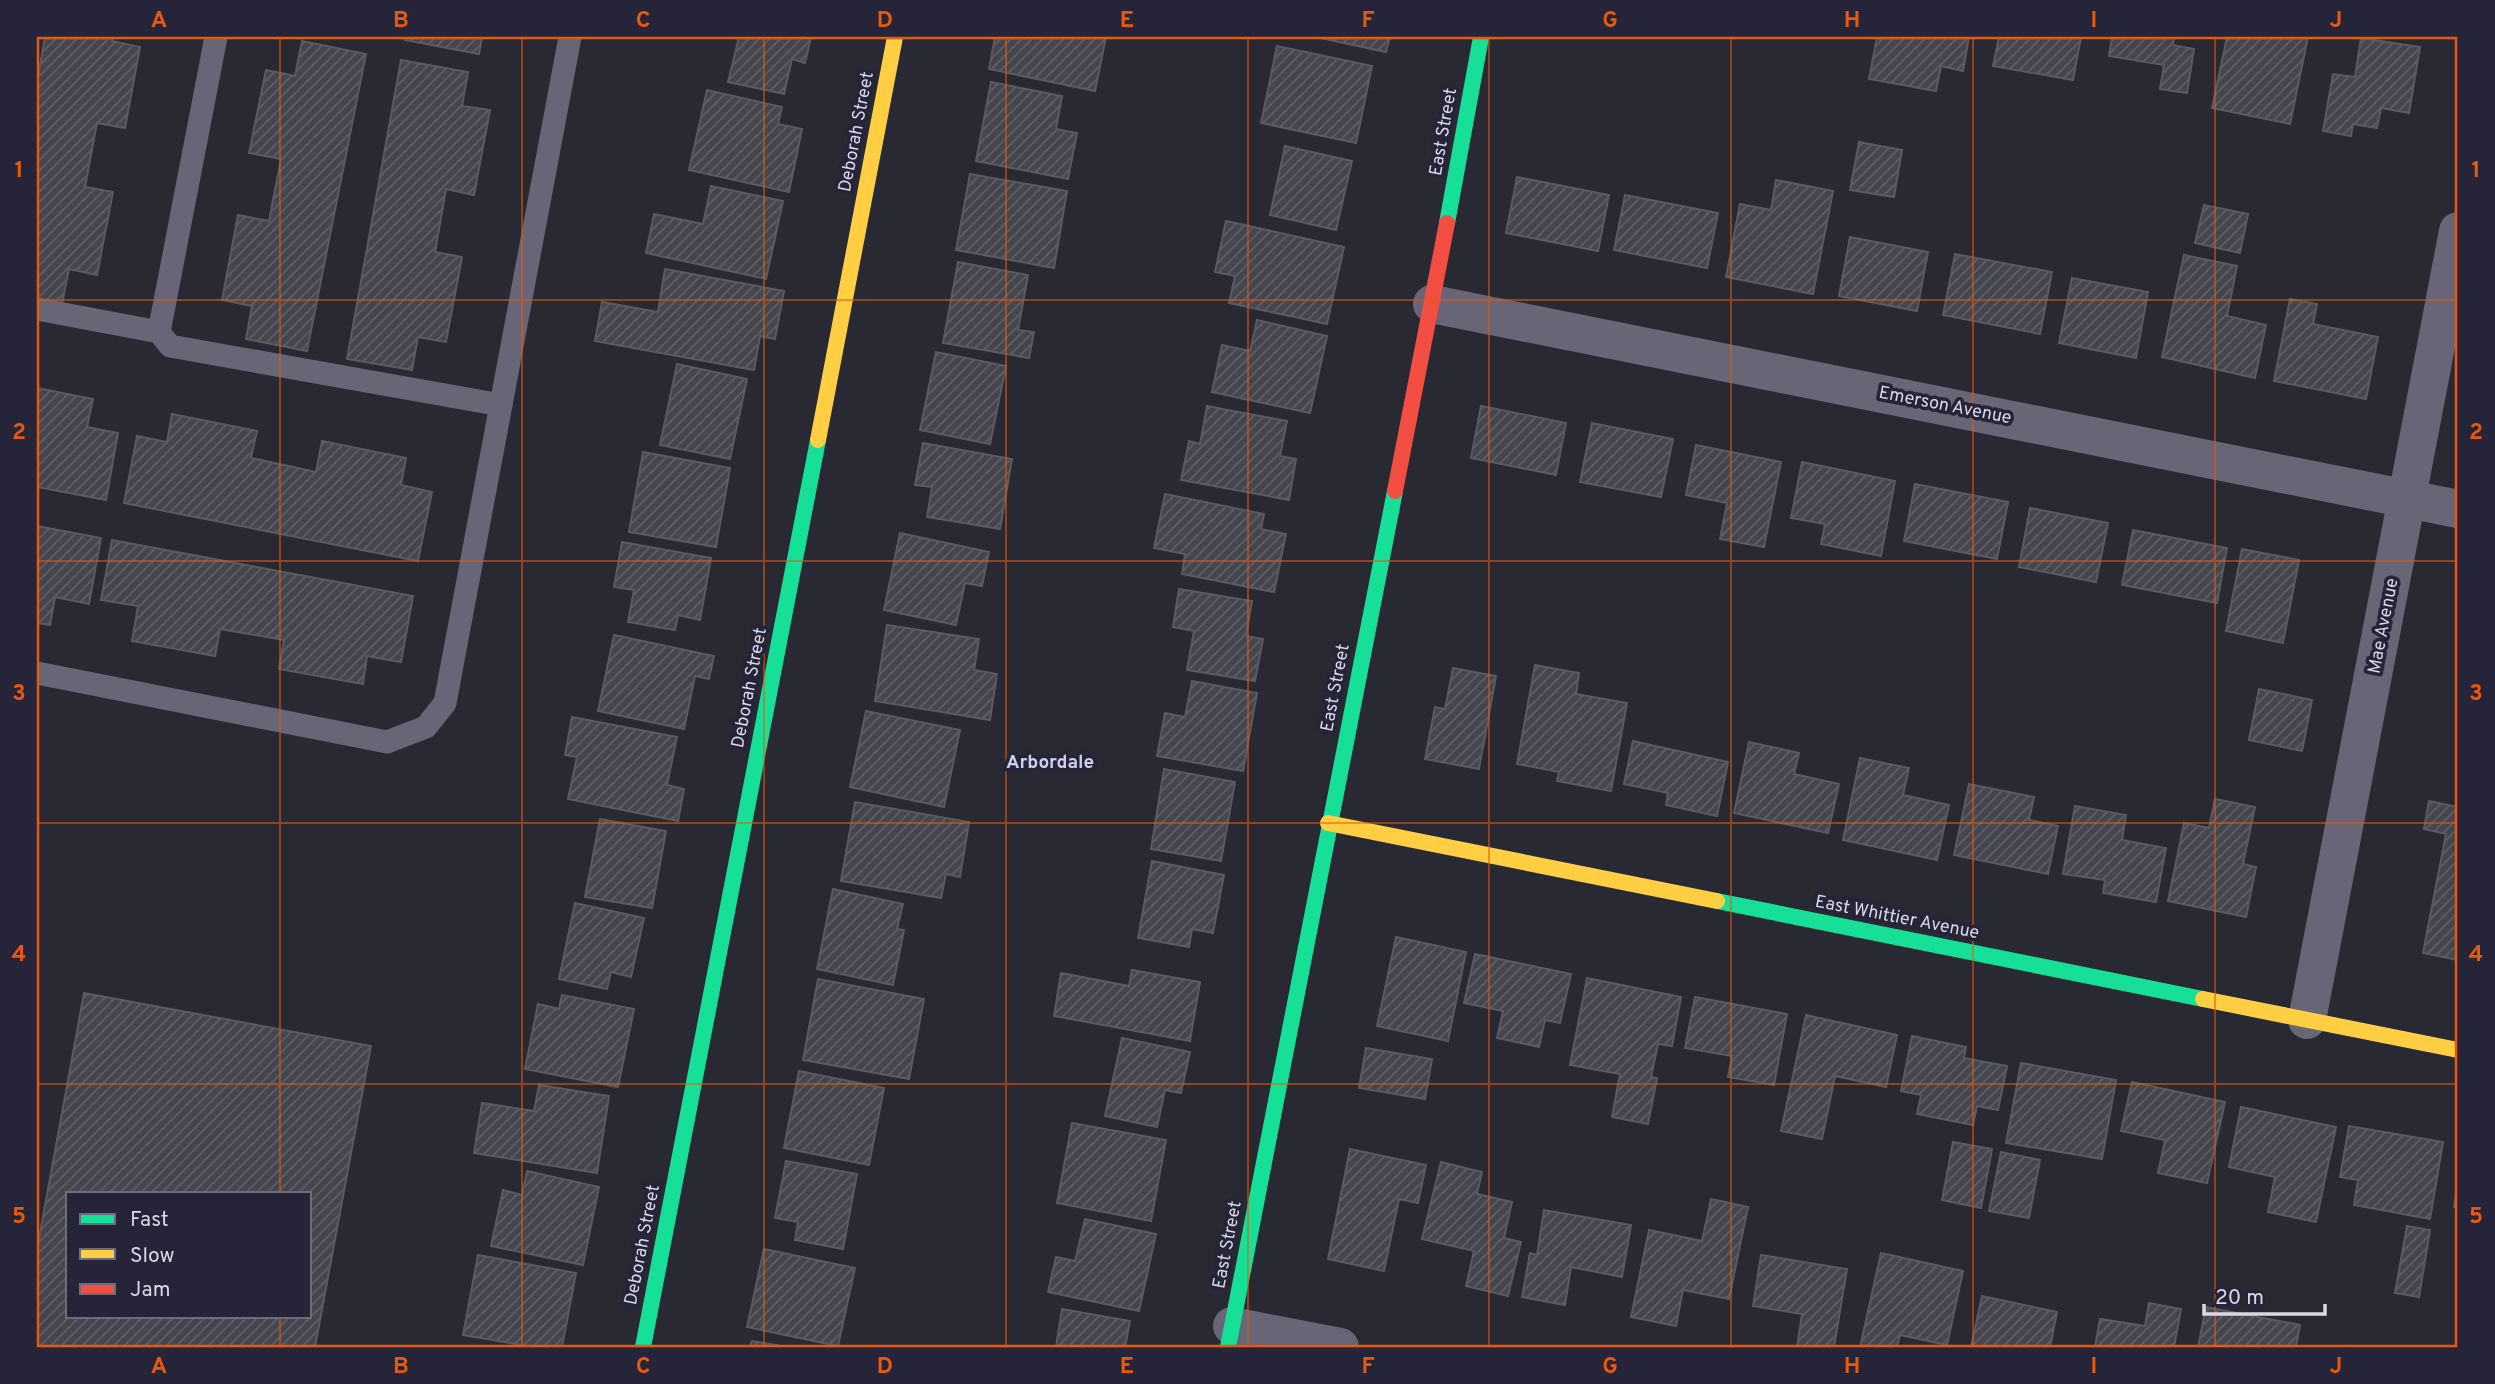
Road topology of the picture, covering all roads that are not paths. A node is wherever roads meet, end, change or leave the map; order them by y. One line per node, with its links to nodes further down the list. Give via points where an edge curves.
1 (216, 37): 8 (lane)
2 (570, 37): 9 (lane)
3 (895, 37): 17 (street, Deborah Street)
4 (1481, 37): 6 (street, East Street)
5 (2458, 231): 10 (street, Mae Avenue)
6 (1432, 304): 10 (street, Emerson Avenue); 13 (street, East Street)
7 (37, 309): 8 (lane)
8 (159, 332): 9 (lane, via 170,346)
9 (501, 405): 12 (lane, via 445,703 426,727 387,742)
10 (2408, 499): 11 (street, Emerson Avenue); 14 (street, Mae Avenue)
11 (2458, 509)
12 (37, 673)
13 (1328, 823): 14 (street, East Whittier Avenue); 16 (street, East Street)
14 (2307, 1020): 15 (street, East Whittier Avenue)
15 (2458, 1050)
16 (1230, 1337): 18 (street)
17 (643, 1347)
18 (1340, 1347)

